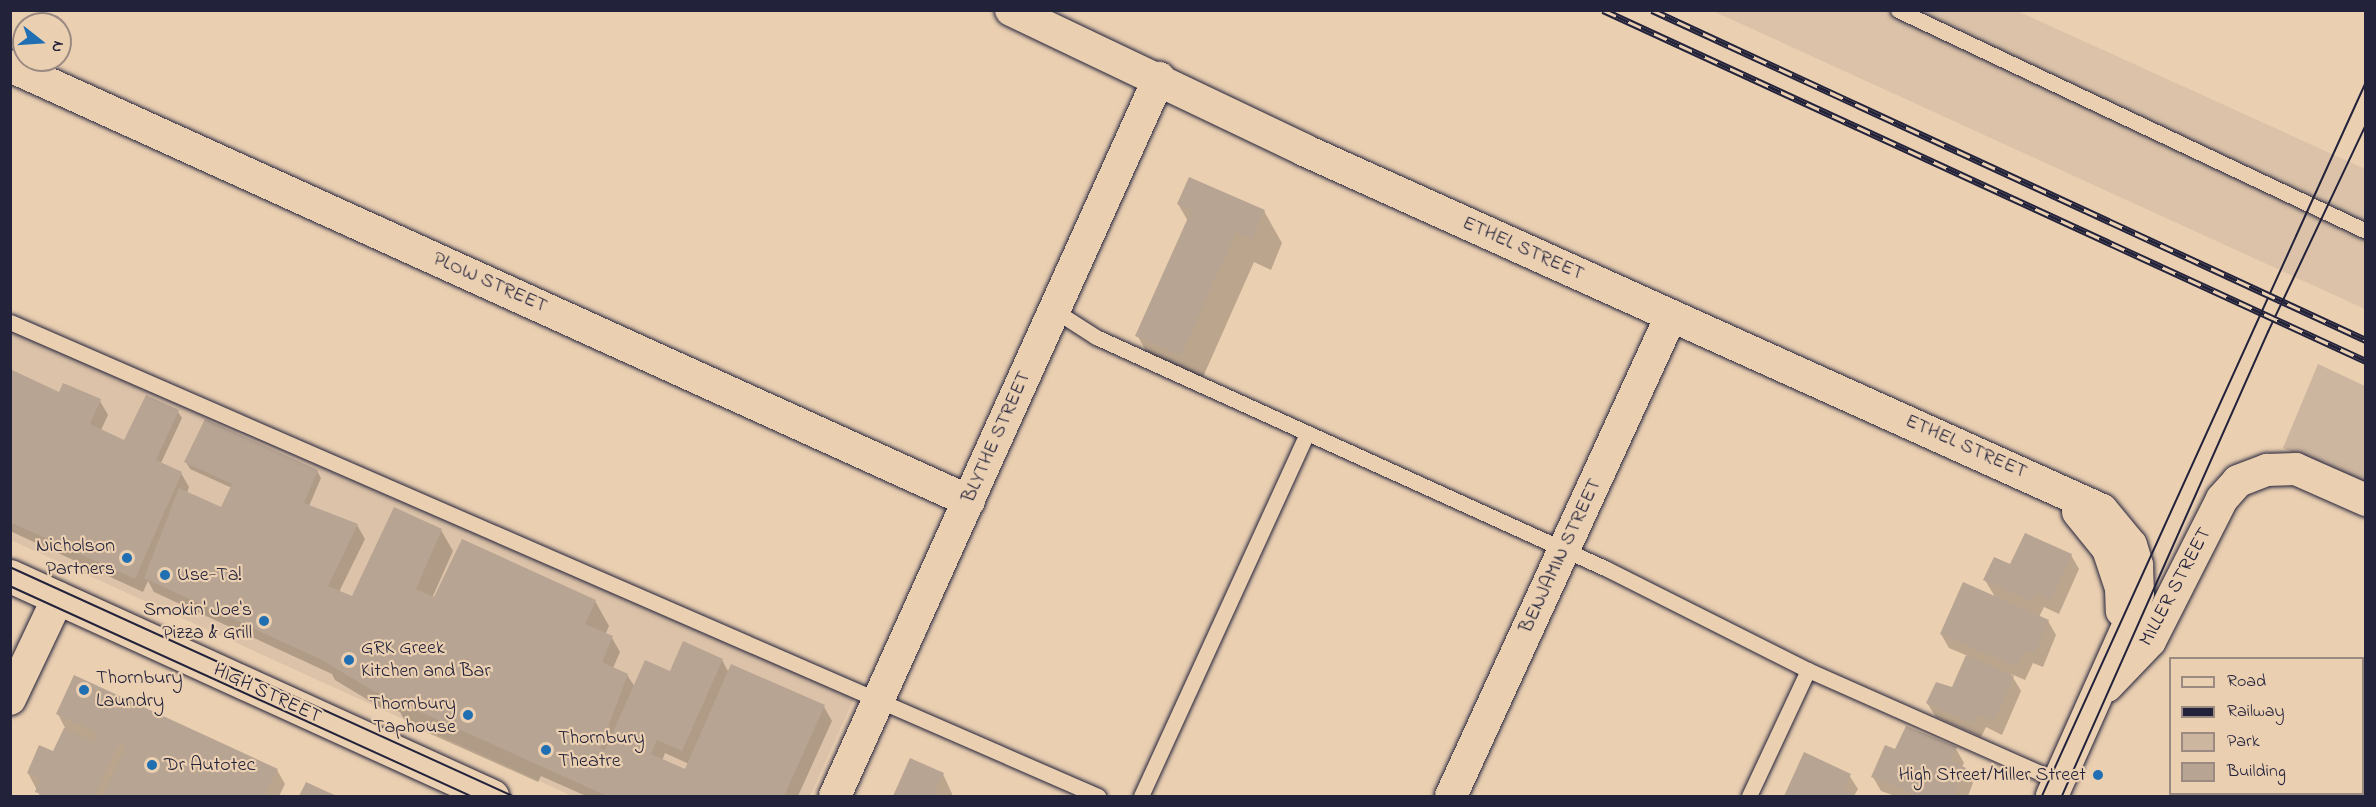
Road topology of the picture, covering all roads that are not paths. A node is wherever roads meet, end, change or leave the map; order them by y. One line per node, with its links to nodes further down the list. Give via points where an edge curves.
1 (1011, 10): 4 (street, ETHEL STREET)
2 (1898, 10): 5 (lane)
3 (10, 66): 12 (street, PLOW STREET)
4 (1159, 78): 6 (street, BLYTHE STREET); 7 (street, ETHEL STREET, via 1304,150)
5 (2366, 231)
6 (1054, 310): 9 (lane, via 1096,337); 12 (street, BLYTHE STREET)
7 (1671, 316): 10 (street, ETHEL STREET); 13 (street, BENJAMIN STREET)
8 (10, 322): 22 (lane)
9 (1307, 433): 13 (lane); 27 (lane)
10 (2038, 479): 14 (street, ETHEL STREET, via 2102,510 2127,536); 17 (street, ETHEL STREET, via 2064,498 2102,539 2113,561)
11 (2366, 500): 20 (street, MILLER STREET, via 2296,469 2277,468 2247,476 2222,499 2150,641 2132,664)
12 (969, 501): 22 (street, BLYTHE STREET)
13 (1564, 550): 19 (lane); 28 (street, BENJAMIN STREET)
14 (2137, 565): 18 (street, MILLER STREET, via 2136,602)
15 (10, 576): 16 (main road, HIGH STREET)
16 (58, 598): 21 (street); 24 (main road, HIGH STREET)
17 (2122, 603): 18 (street, MILLER STREET)
18 (2111, 665): 20 (street, MILLER STREET)
19 (1808, 670): 23 (lane); 29 (lane)
20 (2098, 694): 23 (street, MILLER STREET)
21 (10, 699)
22 (878, 702): 25 (street, BLYTHE STREET); 26 (lane)
23 (2055, 789)
24 (491, 796)
25 (835, 796)
26 (1098, 796)
27 (1141, 796)
28 (1451, 796)
29 (1749, 796)

